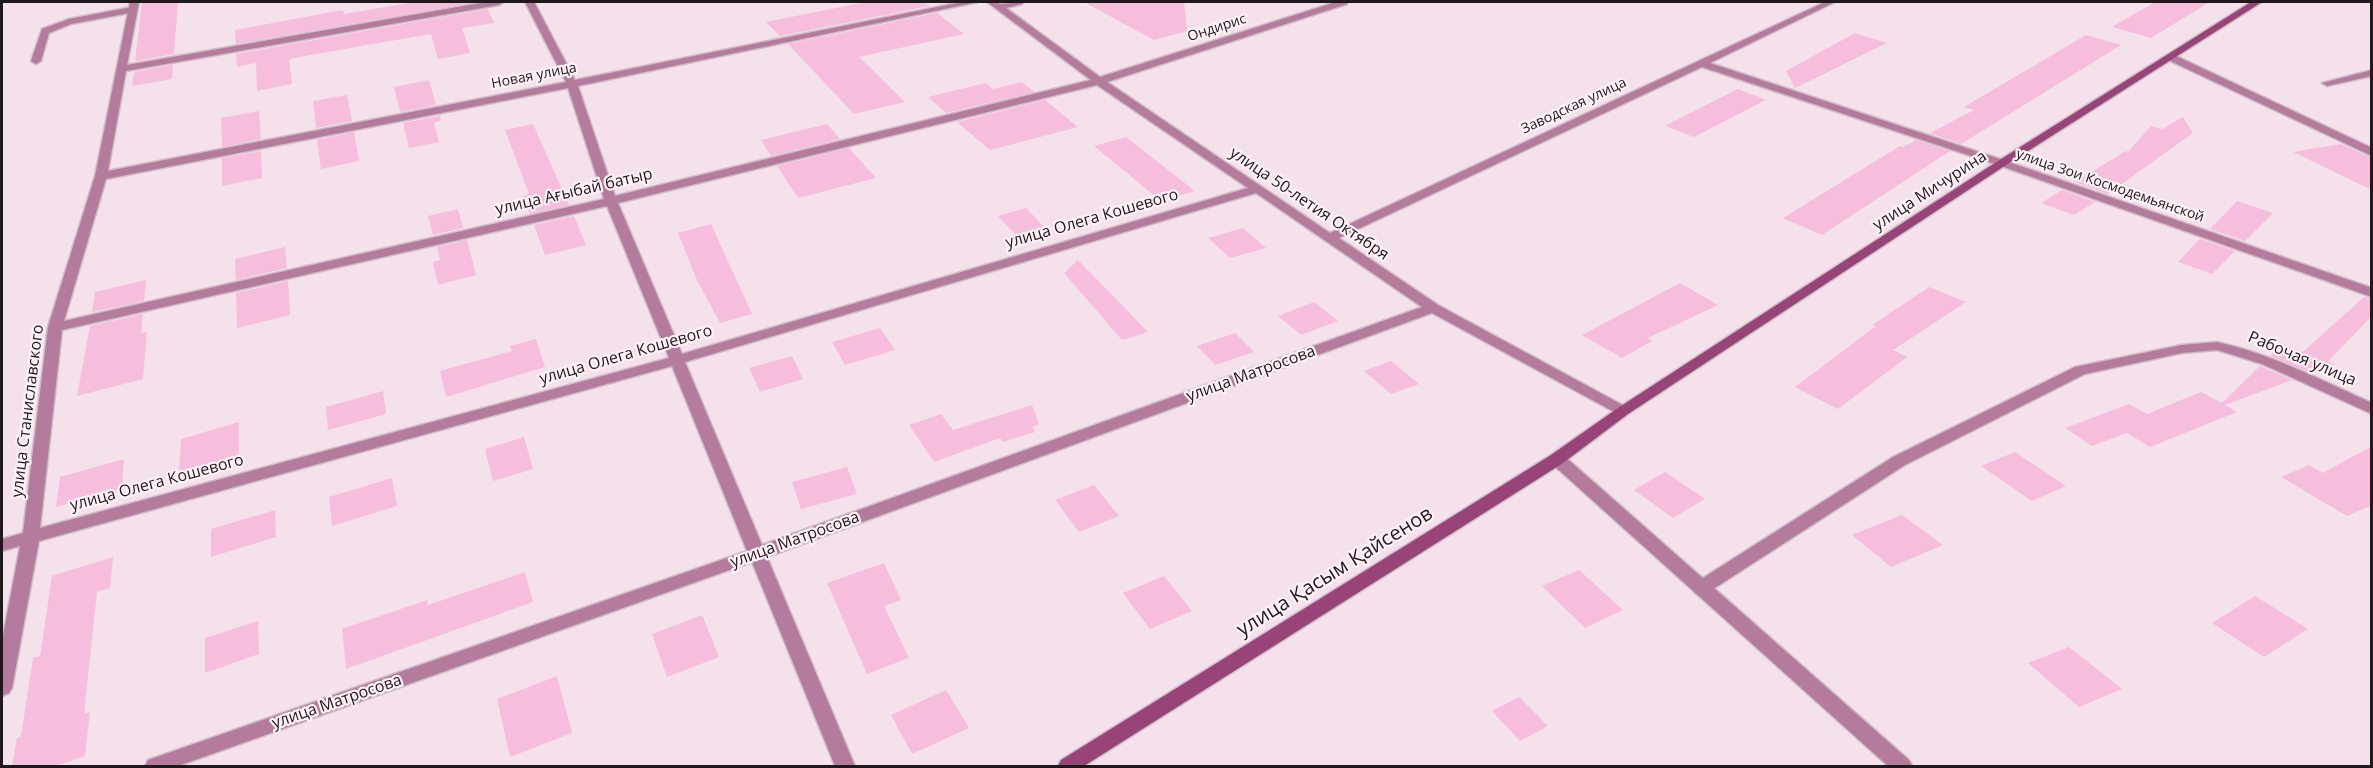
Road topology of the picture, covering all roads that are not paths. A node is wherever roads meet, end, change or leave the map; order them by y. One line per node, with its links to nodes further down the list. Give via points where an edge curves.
1 (499, 2): 13 (street)
2 (529, 2): 17 (street)
3 (973, 2): 17 (street, Новая улица)
4 (1019, 2): 8 (street)
5 (1344, 2): 15 (street, Ондирис)
6 (1831, 2): 12 (street, Заводская улица)
7 (2257, 2): 10 (street, улица Мичурина)
8 (996, 4): 15 (street, улица 50-летия Октября)
9 (133, 6): 11 (street, via 45,31); 13 (street, улица Станиславского)
10 (2170, 57): 18 (street); 19 (street, улица Мичурина)
11 (36, 61)
12 (1701, 63): 19 (street, улица Зои Космодемьянской); 23 (street, Заводская улица)
13 (121, 69): 20 (street, улица Станиславского)
14 (2372, 73): 16 (street)
15 (1099, 81): 21 (street, улица 50-летия Октября); 22 (street, улица Ағыбай батыр)
16 (2327, 83)
17 (572, 84): 20 (street, Новая улица); 22 (street)
18 (2372, 153)
19 (2001, 164): 24 (street, улица Зои Космодемьянской); 29 (street, улица Мичурина)
20 (100, 176): 26 (street, улица Станиславского)
21 (1257, 189): 23 (street, улица 50-летия Октября); 27 (street, улица Олега Кошевого)
22 (611, 201): 26 (street, улица Ағыбай батыр); 27 (street)
23 (1329, 238): 25 (street, улица 50-летия Октября)
24 (2372, 293)
25 (1433, 308): 29 (street, улица 50-летия Октября); 33 (street, улица Матросова)
26 (56, 327): 31 (street, улица Станиславского)
27 (677, 360): 31 (street, улица Олега Кошевого); 33 (street)
28 (2372, 409): 34 (street, Рабочая улица, via 2243,351 2217,346 2190,347 2080,370 1899,461)
29 (1623, 411): 30 (street, улица Қасым Қайсенов)
30 (1557, 459): 34 (street); 38 (street, улица Қасым Қайсенов)
31 (31, 536): 32 (street, улица Олега Кошевого); 35 (street, улица Станиславского)
32 (2, 545)
33 (757, 554): 36 (street, улица Матросова); 37 (street)
34 (1701, 588): 39 (street)
35 (2, 688)
36 (155, 766)
37 (845, 766)
38 (1068, 766)
39 (1902, 766)

